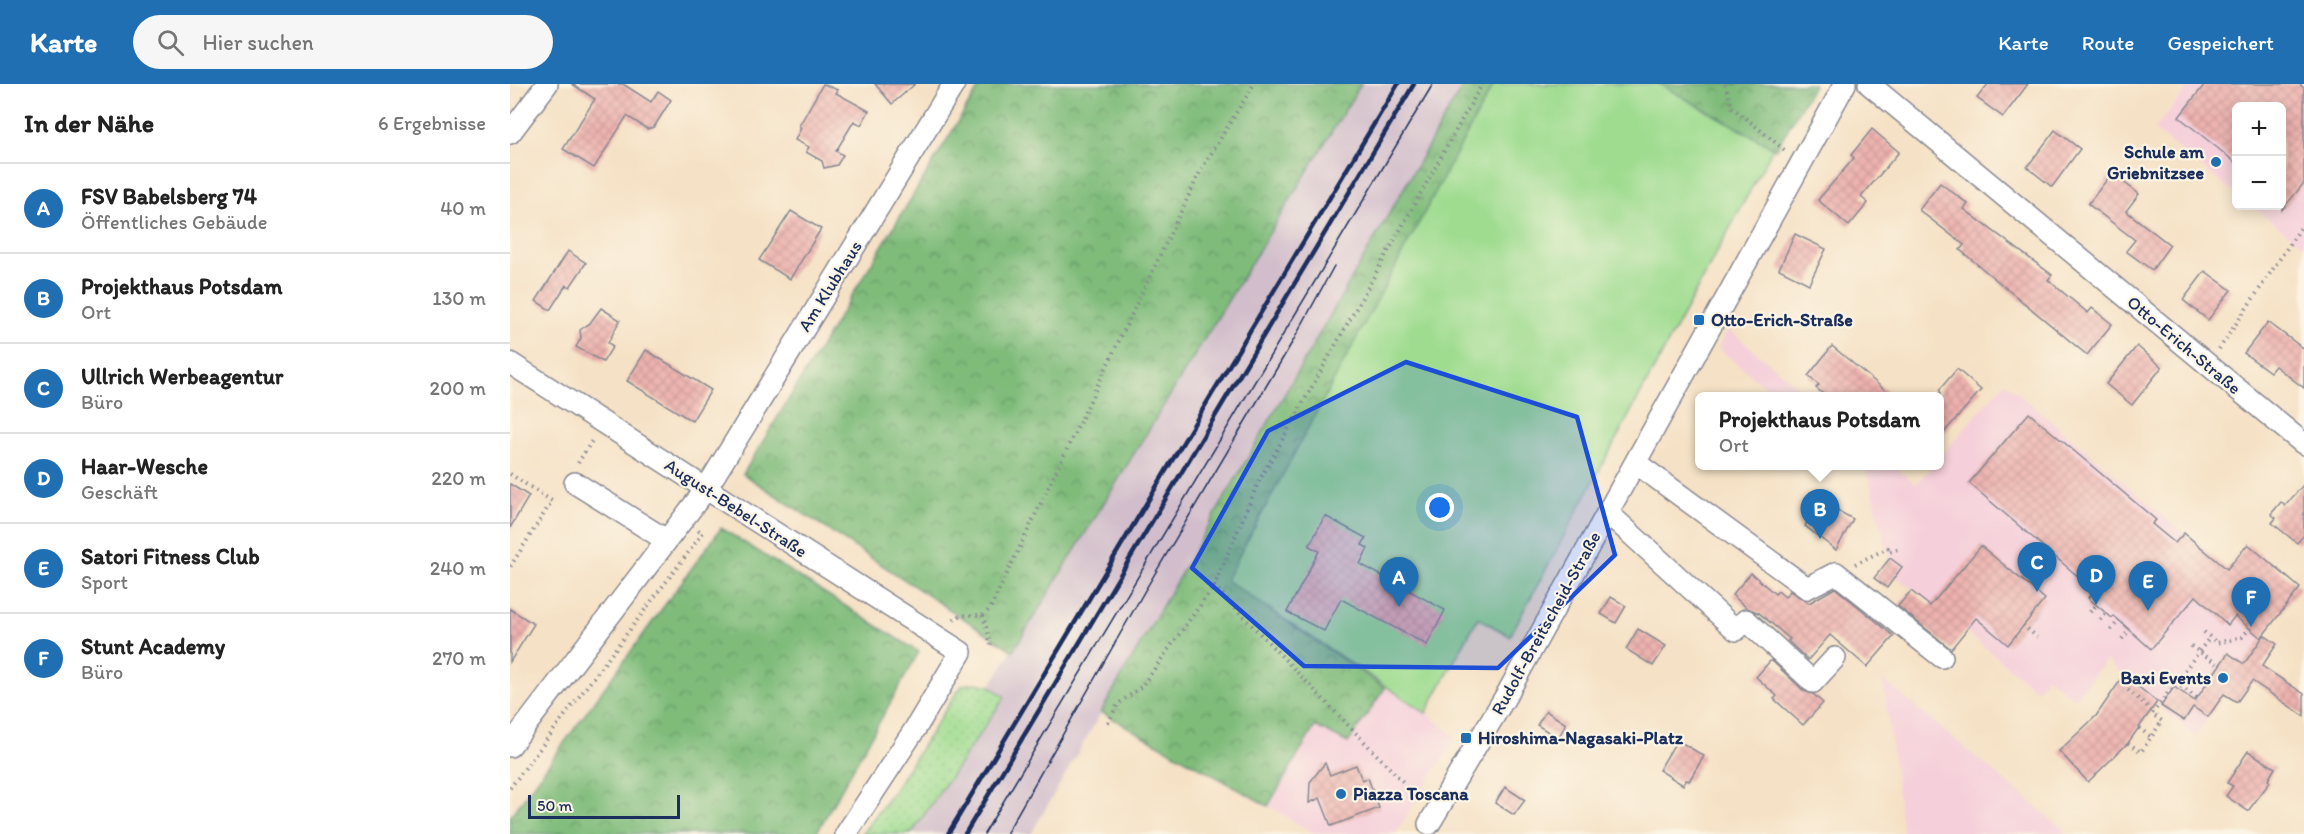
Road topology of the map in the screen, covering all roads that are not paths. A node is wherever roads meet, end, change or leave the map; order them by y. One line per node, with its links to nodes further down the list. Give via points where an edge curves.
1 (547, 84): 5 (street)
2 (954, 84): 10 (street, Am Klubhaus)
3 (1845, 84): 8 (street, Rudolf-Breitscheid-Straße)
4 (1869, 84): 7 (street, Otto-Erich-Straße)
5 (510, 133)
6 (510, 363): 10 (street, August-Bebel-Straße)
7 (2304, 444)
8 (1635, 463): 11 (street, Rudolf-Breitscheid-Straße); 13 (street, via 1807,588 1836,573)
9 (575, 483): 12 (street)
10 (706, 489): 12 (street, Am Klubhaus); 17 (street, August-Bebel-Straße, via 961,652)
11 (1608, 513): 14 (street, Rudolf-Breitscheid-Straße, via 1736,630 1746,620 1813,682); 16 (street, Rudolf-Breitscheid-Straße)
12 (666, 540): 15 (street, Am Klubhaus)
13 (1942, 657)
14 (1835, 658)
15 (510, 746)
16 (1429, 825)
17 (846, 834)

